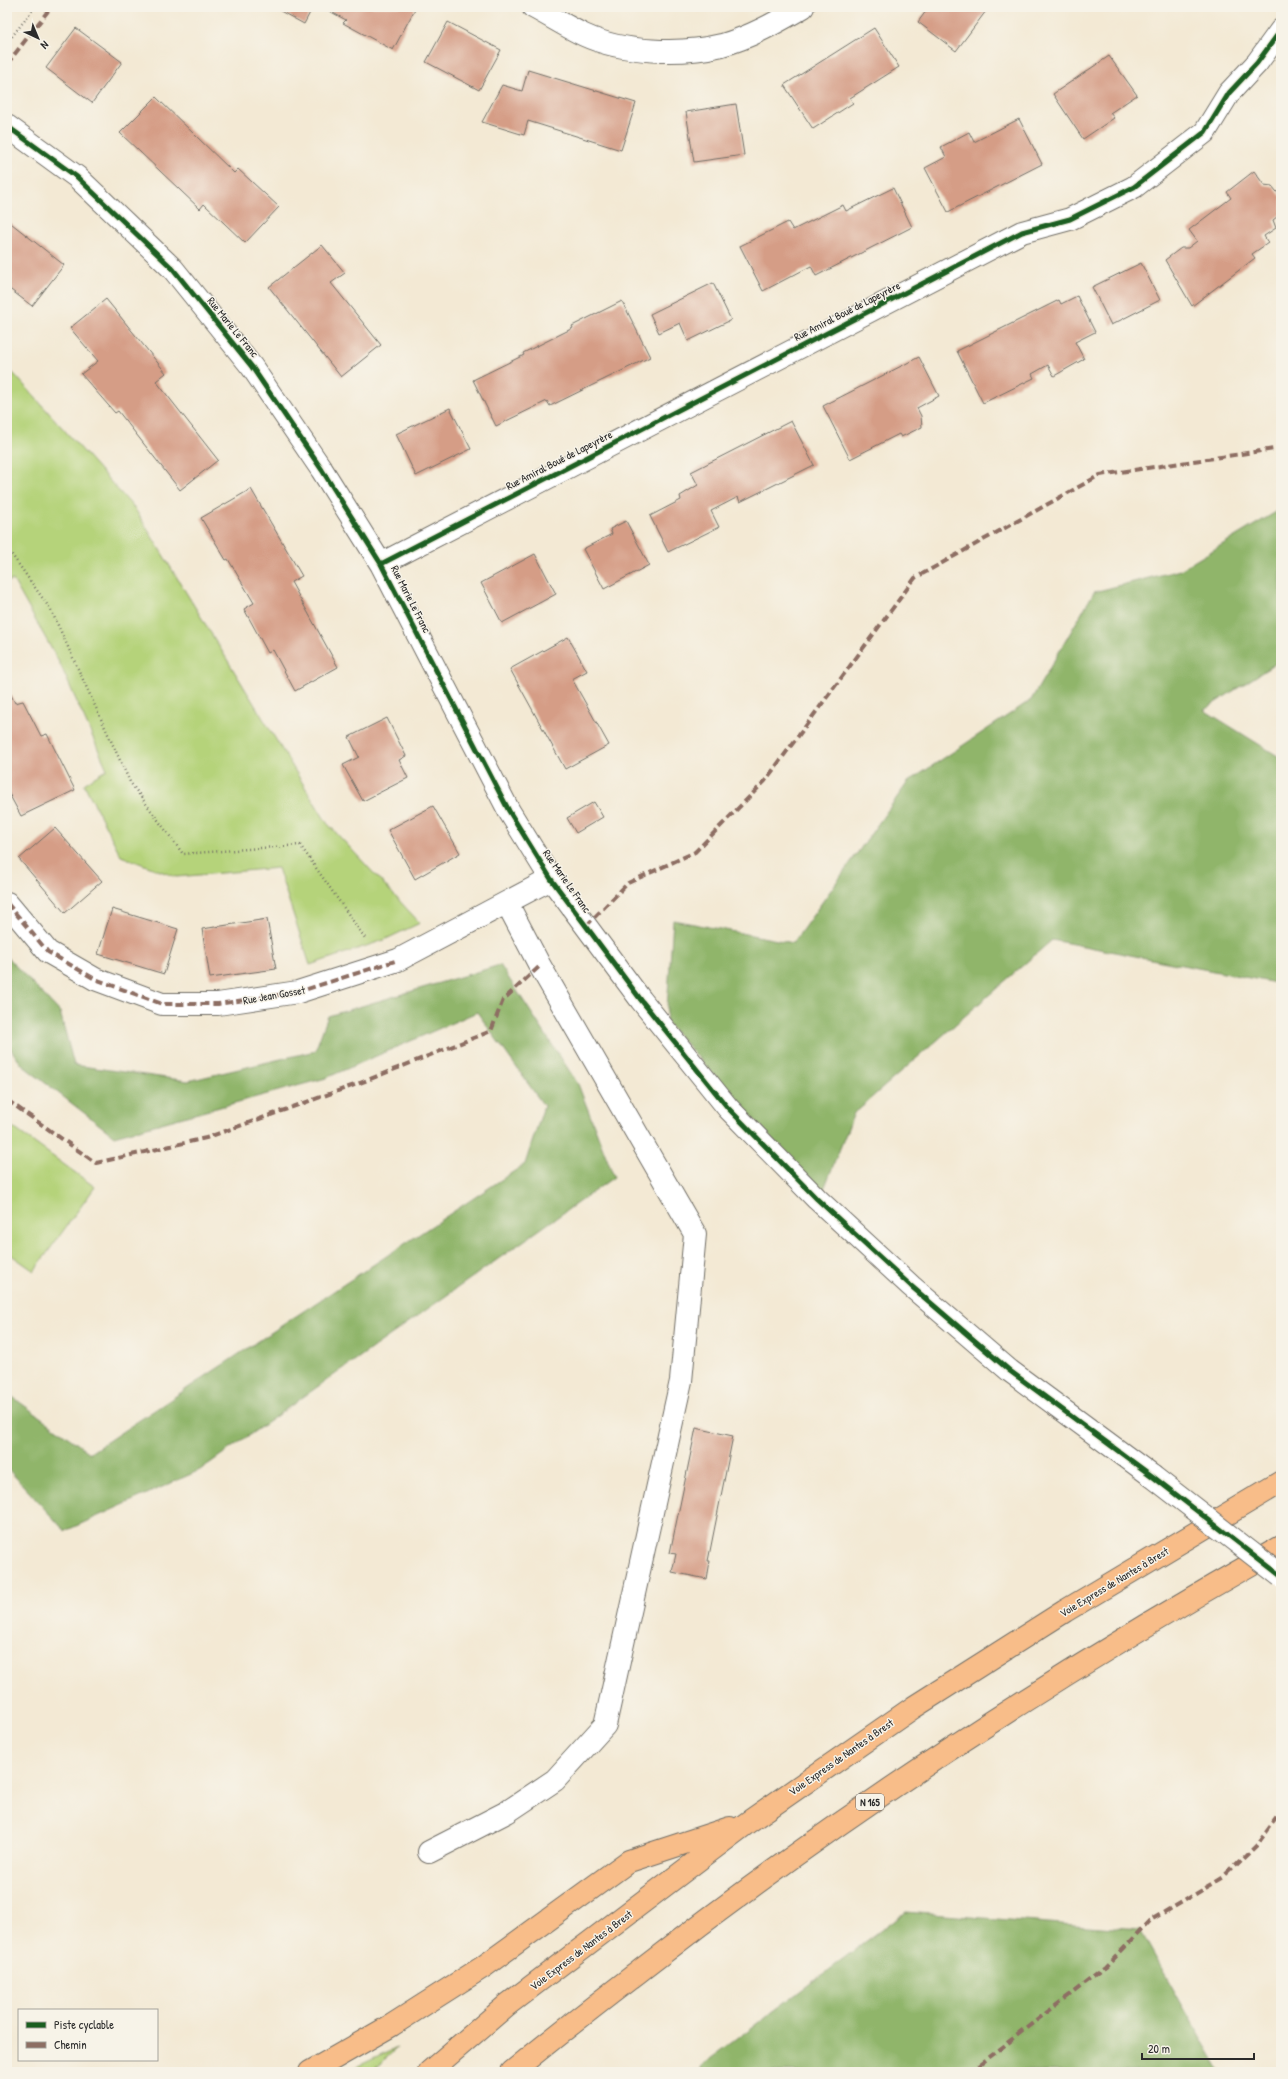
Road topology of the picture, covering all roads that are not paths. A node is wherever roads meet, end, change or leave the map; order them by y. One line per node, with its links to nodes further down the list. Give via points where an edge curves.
1 (533, 7): 2 (street, via 585,35 608,43 639,49 680,51 722,45 751,35)
2 (803, 7)
3 (1281, 30): 5 (street, Rue Amiral Boué de Lapeyrère, via 1257,63 1230,93 1204,132 1134,187 1070,219 1022,232)
4 (7, 126): 5 (street, Rue Marie Le Franc, via 77,176 173,269 252,367 322,470)
5 (381, 564): 6 (street, Rue Marie Le Franc, via 509,811)
6 (551, 879): 8 (street, Rue Jean Gosset); 11 (street, Rue Marie Le Franc, bridge, via 728,1108 817,1199 911,1286 1010,1371)
7 (7, 903): 8 (street, Rue Jean Gosset, via 48,952 95,979 162,1004 218,1004 298,992 398,960)
8 (506, 903): 13 (street, via 695,1234 680,1382 605,1725 555,1780 507,1812)
9 (1281, 1482): 12 (highway, Voie Express de Nantes à Brest, via 1071,1607 914,1707)
10 (1281, 1546): 16 (highway, N 165, via 1026,1700 869,1802 722,1907)
11 (1281, 1576)
12 (747, 1823): 14 (highway, via 629,1861 483,1967 392,2025); 15 (highway, Voie Express de Nantes à Brest, via 507,2005)
13 (429, 1852)
14 (310, 2072)
15 (429, 2072)
16 (512, 2072)

